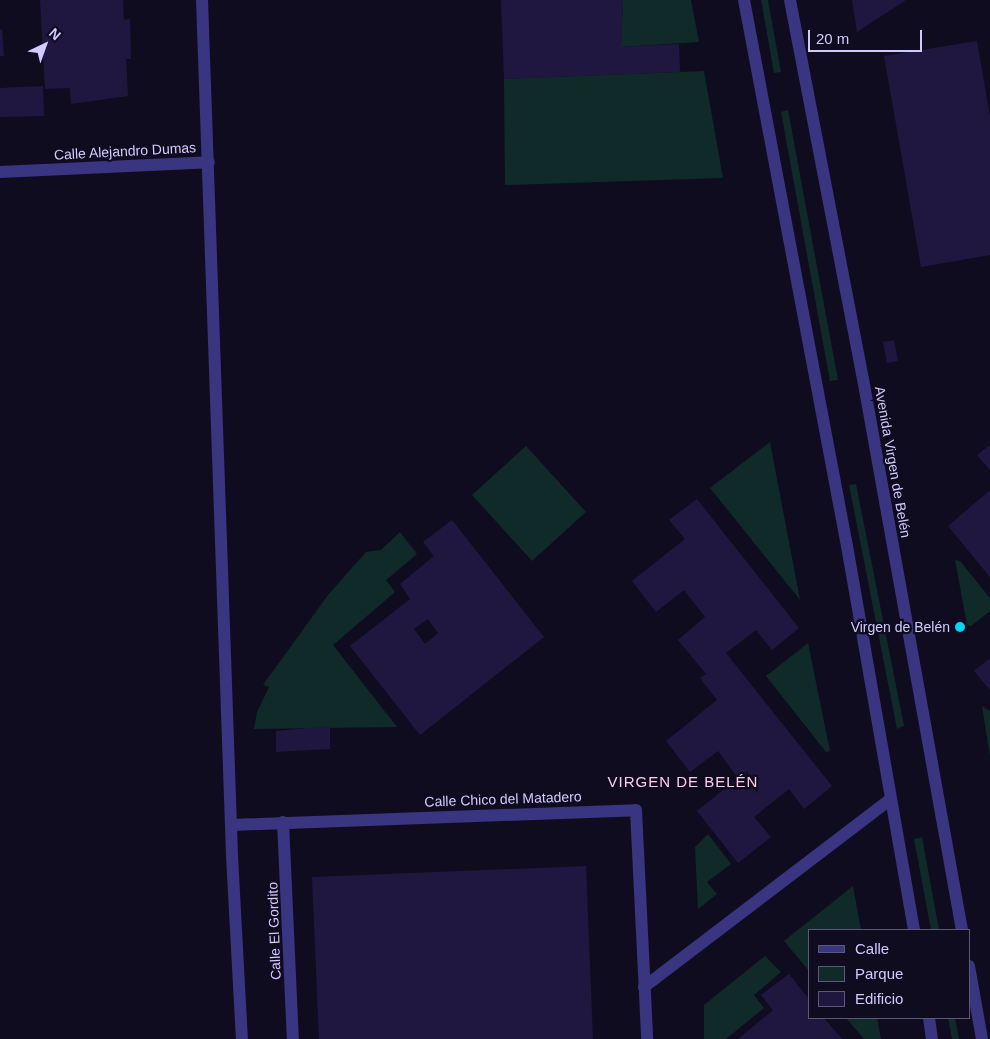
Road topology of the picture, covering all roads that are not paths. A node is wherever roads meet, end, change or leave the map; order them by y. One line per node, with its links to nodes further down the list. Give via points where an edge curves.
1 (202, 0): 4 (street, Calle Alejandro Dumas)
2 (744, 0): 6 (street)
3 (790, 0): 10 (street, Avenida Virgen de Belén, via 865,390)
4 (209, 162): 5 (street, Calle Alejandro Dumas); 8 (street)
5 (0, 172)
6 (891, 799): 9 (street); 12 (street)
7 (283, 822): 8 (street, Calle Chico del Matadero); 12 (street, Calle Chico del Matadero, via 636,810); 15 (street, Calle El Gordito)
8 (232, 825): 14 (street)
9 (914, 929)
10 (962, 929)
11 (970, 972): 18 (street)
12 (644, 987): 16 (street, Calle Chico del Matadero)
13 (929, 1019): 17 (street)
14 (242, 1039)
15 (293, 1039)
16 (647, 1039)
17 (932, 1039)
18 (982, 1039)

